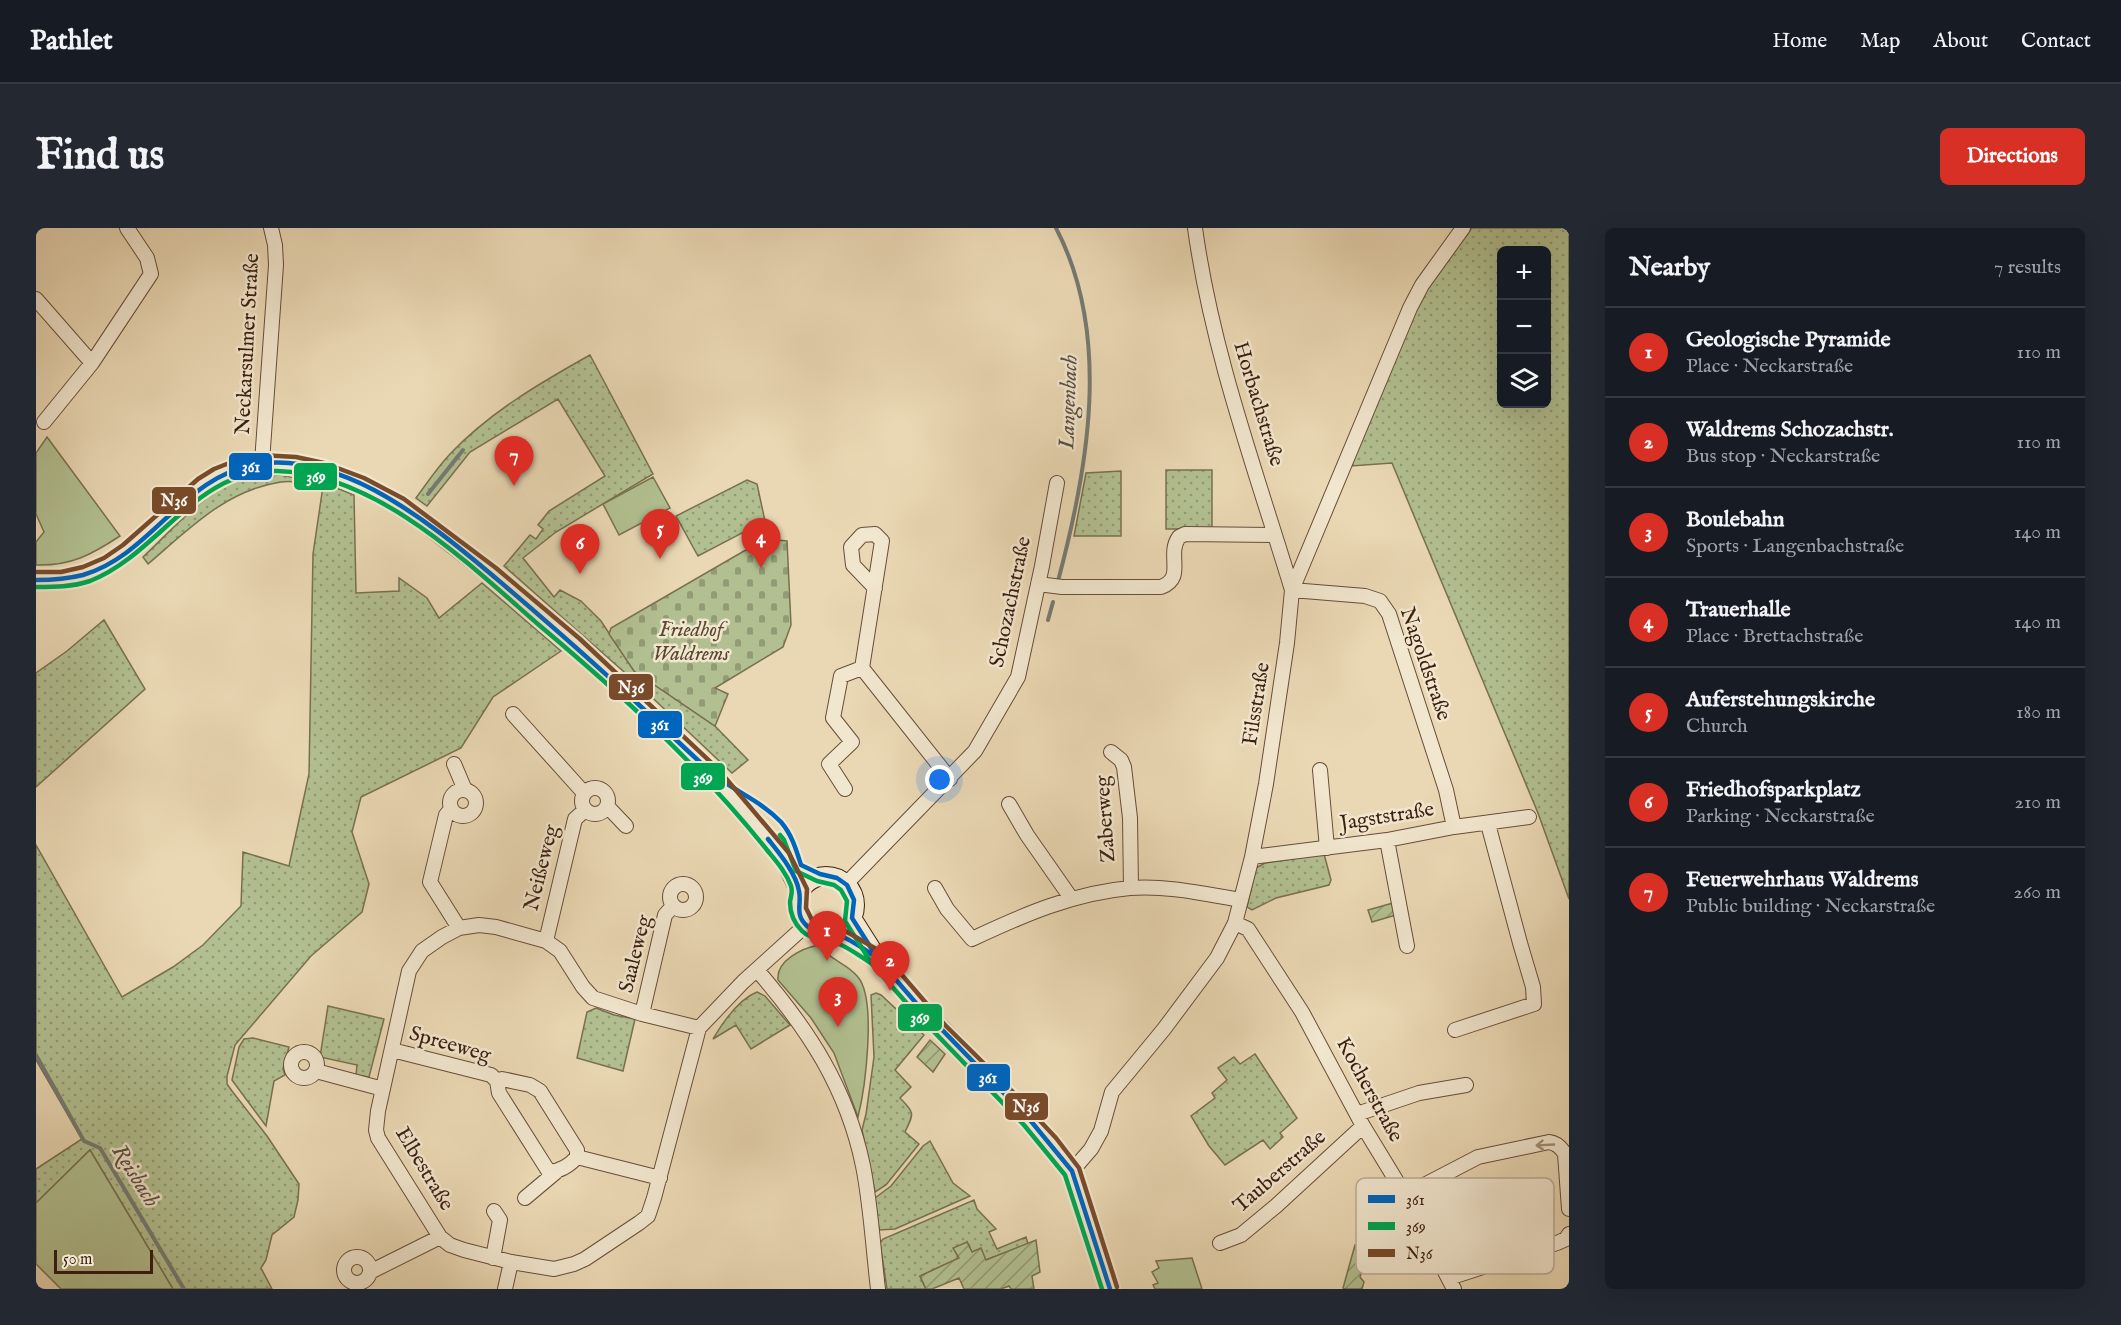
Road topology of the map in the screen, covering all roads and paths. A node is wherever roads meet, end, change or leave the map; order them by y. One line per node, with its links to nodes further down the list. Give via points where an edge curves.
1 (127, 228): 6 (street, via 147,258 151,274)
2 (271, 228): 8 (street, Neckarsulmer Straße, via 276,265)
3 (1195, 228): 10 (street, Horbachstraße, via 1213,327)
4 (1463, 228): 14 (street, Filsstraße, via 1410,308)
5 (36, 299): 6 (street)
6 (92, 363): 7 (street)
7 (44, 422)
8 (262, 462): 11 (street, via 218,475 202,485 111,564 62,582); 34 (street, via 321,470 361,485 399,505 454,544 575,645 713,774)
9 (1057, 483): 12 (street, Schozachstraße)
10 (1275, 535): 12 (street, via 1185,534 1174,548 1174,575 1161,588); 14 (street, Horbachstraße)
11 (36, 580)
12 (1038, 584): 20 (street, Schozachstraße, via 1018,677 975,751)
13 (875, 588): 15 (street)
14 (1292, 590): 31 (street, Nagoldstraße, via 1365,596 1380,601 1389,614 1446,790); 35 (street, Filsstraße, via 1284,667)
15 (862, 668): 20 (street); 21 (street, via 841,676 833,718 852,742 830,764)
16 (513, 714): 23 (street)
17 (1111, 752): 39 (street, Zaberweg, via 1125,767)
18 (454, 764): 22 (street)
19 (1320, 770): 33 (street)
20 (950, 779): 37 (street, Schozachstraße)
21 (845, 789)
22 (465, 790): 26 (street, via 451,798); 26 (street, via 476,800 473,812 461,816)
23 (584, 793): 25 (street, via 600,789 608,798); 27 (street, Neißeweg)
24 (1009, 804): 41 (street)
25 (607, 806): 27 (street, Neißeweg, via 597,814); 30 (street)
26 (452, 809): 47 (street, via 446,814 430,882)
27 (585, 810): 49 (street, Neißeweg, via 575,819)
28 (1529, 817): 29 (street, Jagststraße)
29 (1488, 824): 31 (street, Jagststraße); 55 (street, via 1533,987 1534,1004)
30 (626, 826)
31 (1454, 827): 32 (street, Jagststraße)
32 (1387, 840): 33 (street, Jagststraße); 50 (street)
33 (1327, 848): 35 (street, Jagststraße)
34 (783, 857): 36 (street); 40 (street)
35 (1252, 857): 42 (street, Filsstraße)
36 (824, 876): 37 (street); 40 (street, via 813,879)
37 (846, 884): 44 (street, via 854,898)
38 (935, 888): 41 (street, via 972,939)
39 (1131, 888): 41 (street); 42 (street)
40 (800, 892): 46 (street, via 798,909)
41 (1071, 898)
42 (1240, 900): 45 (street, Filsstraße)
43 (673, 906): 43 (street, Saaleweg, via 670,895 674,882 689,885 696,898 689,909); 53 (street, Saaleweg, via 665,915)
44 (852, 918): 48 (street); 51 (street)
45 (1235, 923): 61 (street, Kocherstraße, via 1248,928 1302,1012); 63 (street, Filsstraße, via 1217,958 1113,1092 1101,1131)
46 (806, 925): 48 (street, via 821,933); 52 (street, Elbestraße)
47 (459, 928): 49 (street, Elbestraße, via 496,927); 56 (street, Elbestraße, via 422,951 414,961)
48 (834, 933): 51 (street)
49 (546, 941): 53 (street, Elbestraße, via 560,951 593,998)
50 (1407, 946)
51 (878, 959): 63 (street, via 940,1030 1030,1120)
52 (757, 970): 54 (street, Elbestraße); 82 (street, via 809,1036 842,1097 863,1168)
53 (642, 1014): 54 (street, Elbestraße)
54 (699, 1028): 65 (street, Elbestraße)
55 (1455, 1030)
56 (392, 1050): 58 (street, Spreeweg, via 491,1075); 60 (street, Elbestraße)
57 (315, 1071): 60 (street)
58 (497, 1081): 62 (street, Spreeweg, via 540,1091); 64 (street, Spreeweg, via 499,1093 549,1172)
59 (1466, 1085): 61 (street, via 1419,1093)
60 (383, 1089): 72 (street, Elbestraße, via 378,1138)
61 (1360, 1120): 66 (street, Kocherstraße); 73 (street, Tauberstraße, via 1249,1228)
62 (577, 1157): 64 (street); 65 (street)
63 (1072, 1171): 83 (street)
64 (556, 1172): 68 (street)
65 (660, 1178): 76 (street, Elbestraße, via 648,1215 596,1252 554,1269)
66 (1395, 1178)
67 (1438, 1178): 69 (street, one-way to 67, via 1565,1154 1554,1143 1478,1157)
68 (525, 1198)
69 (1569, 1209)
70 (495, 1211): 75 (street, via 500,1220)
71 (1569, 1234): 74 (street)
72 (440, 1237): 75 (street, Elbestraße, via 450,1245); 77 (street)
73 (1220, 1243)
74 (1554, 1244)
75 (493, 1258): 76 (street, Elbestraße)
76 (511, 1262): 81 (street)
77 (370, 1272): 80 (street, via 367,1279); 80 (street, via 364,1259 351,1259 344,1272)
78 (1475, 1274): 79 (street)
79 (1451, 1283)
80 (353, 1286)
81 (505, 1289)
82 (878, 1289)
83 (1110, 1289)

